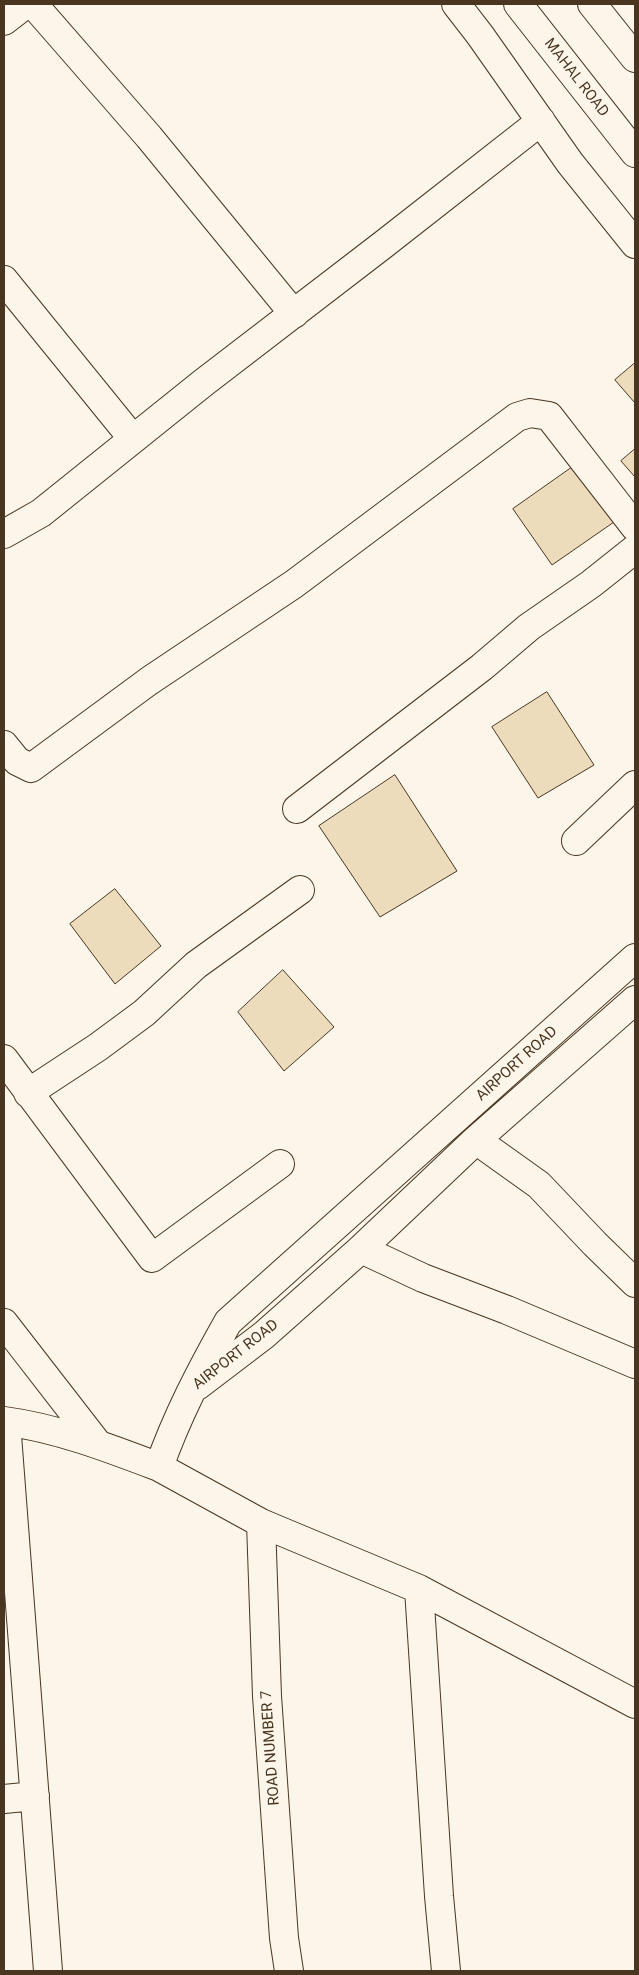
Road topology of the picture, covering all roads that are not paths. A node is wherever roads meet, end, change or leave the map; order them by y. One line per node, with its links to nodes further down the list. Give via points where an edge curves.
1 (26, 4): 6 (street)
2 (33, 4): 12 (street, via 149,137)
3 (456, 4): 8 (street)
4 (518, 4): 9 (street, MAHAL ROAD)
5 (592, 4): 7 (street)
6 (4, 21)
7 (635, 58)
8 (541, 121): 10 (street); 12 (street)
9 (635, 153)
10 (635, 244)
11 (4, 280): 13 (street)
12 (294, 314): 13 (street)
13 (133, 439): 15 (street, via 41,513)
14 (635, 527): 17 (street, via 548,416 530,413 517,417 294,584 148,681 31,768 18,761)
15 (4, 534)
16 (635, 549): 19 (street, via 529,627)
17 (4, 745)
18 (635, 785): 20 (street)
19 (297, 809)
20 (576, 841)
21 (300, 890): 25 (street, via 196,965 144,1012 98,1047)
22 (635, 958): 32 (street, AIRPORT ROAD, via 228,1322)
23 (635, 1001): 26 (street, AIRPORT ROAD)
24 (4, 1059): 25 (street)
25 (28, 1093): 27 (street, via 152,1258)
26 (476, 1140): 28 (street, AIRPORT ROAD); 29 (street, via 539,1185)
27 (280, 1164)
28 (361, 1249): 31 (street, via 423,1278); 32 (street, AIRPORT ROAD, via 264,1336)
29 (635, 1283)
30 (4, 1323): 34 (street)
31 (635, 1364)
32 (190, 1391): 35 (street)
33 (5, 1422): 34 (street); 39 (street)
34 (97, 1443): 35 (street)
35 (159, 1467): 36 (street)
36 (261, 1523): 37 (street); 42 (street, ROAD NUMBER 7, via 267,1696)
37 (419, 1589): 38 (street); 43 (street)
38 (635, 1704)
39 (35, 1796): 40 (street); 41 (street)
40 (4, 1799)
41 (48, 1971)
42 (289, 1971)
43 (446, 1971)

